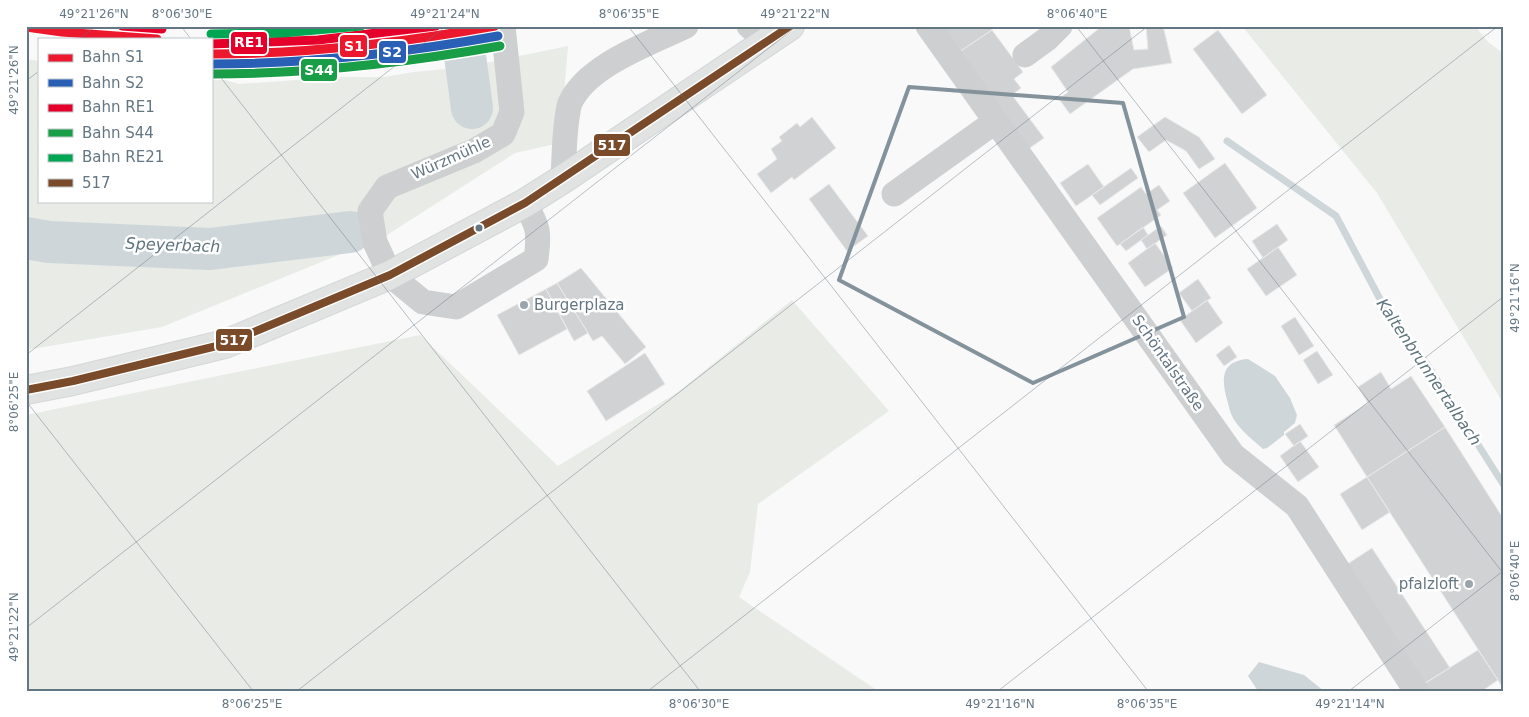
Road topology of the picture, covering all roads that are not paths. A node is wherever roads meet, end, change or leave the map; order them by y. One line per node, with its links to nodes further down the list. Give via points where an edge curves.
1 (504, 26): 12 (street, Würzmühle, via 512,112 503,134 474,151 387,187 370,211 375,242)
2 (686, 26): 9 (street, via 609,64 579,90 569,104)
3 (790, 26): 6 (main road)
4 (928, 26): 8 (street, Schöntalstraße)
5 (1060, 26): 7 (street)
6 (758, 34): 9 (main road)
7 (1025, 54)
8 (996, 121): 10 (street); 14 (street, Schöntalstraße, via 1233,455 1297,506)
9 (563, 180): 11 (main road)
10 (894, 194)
11 (525, 203): 12 (main road); 12 (street, via 537,225 536,260 456,307 423,302)
12 (390, 274): 13 (main road, via 225,344 73,382)
13 (26, 390)
14 (1416, 691)

